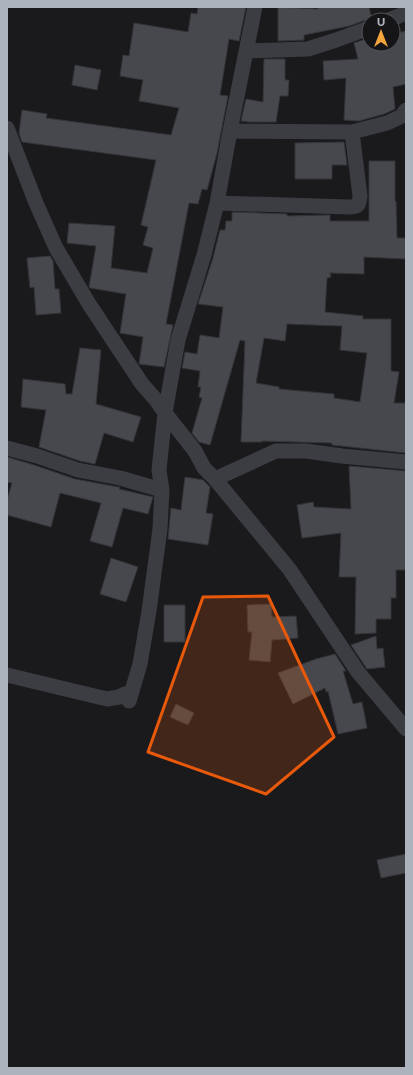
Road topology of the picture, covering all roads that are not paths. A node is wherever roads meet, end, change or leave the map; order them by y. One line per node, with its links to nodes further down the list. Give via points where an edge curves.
1 (255, 7): 3 (street)
2 (361, 31): 3 (street, via 308,49)
3 (246, 51): 6 (street)
4 (406, 110): 7 (street, via 397,119)
5 (7, 128): 9 (street, via 56,248 88,304 142,384)
6 (230, 131): 7 (street); 8 (street)
7 (352, 132): 8 (street, via 360,196 358,206 349,208)
8 (217, 203): 9 (street, via 178,340)
9 (165, 413): 12 (street, via 195,451 204,468); 13 (street, via 158,470)
10 (7, 448): 13 (street, via 78,470)
11 (406, 462): 12 (street, via 306,451 276,451)
12 (215, 479): 15 (street, via 290,570 358,672)
13 (162, 490): 14 (street, via 160,529 149,611 140,664 129,701 125,694 119,698 107,699)
14 (7, 675)
15 (406, 729)

